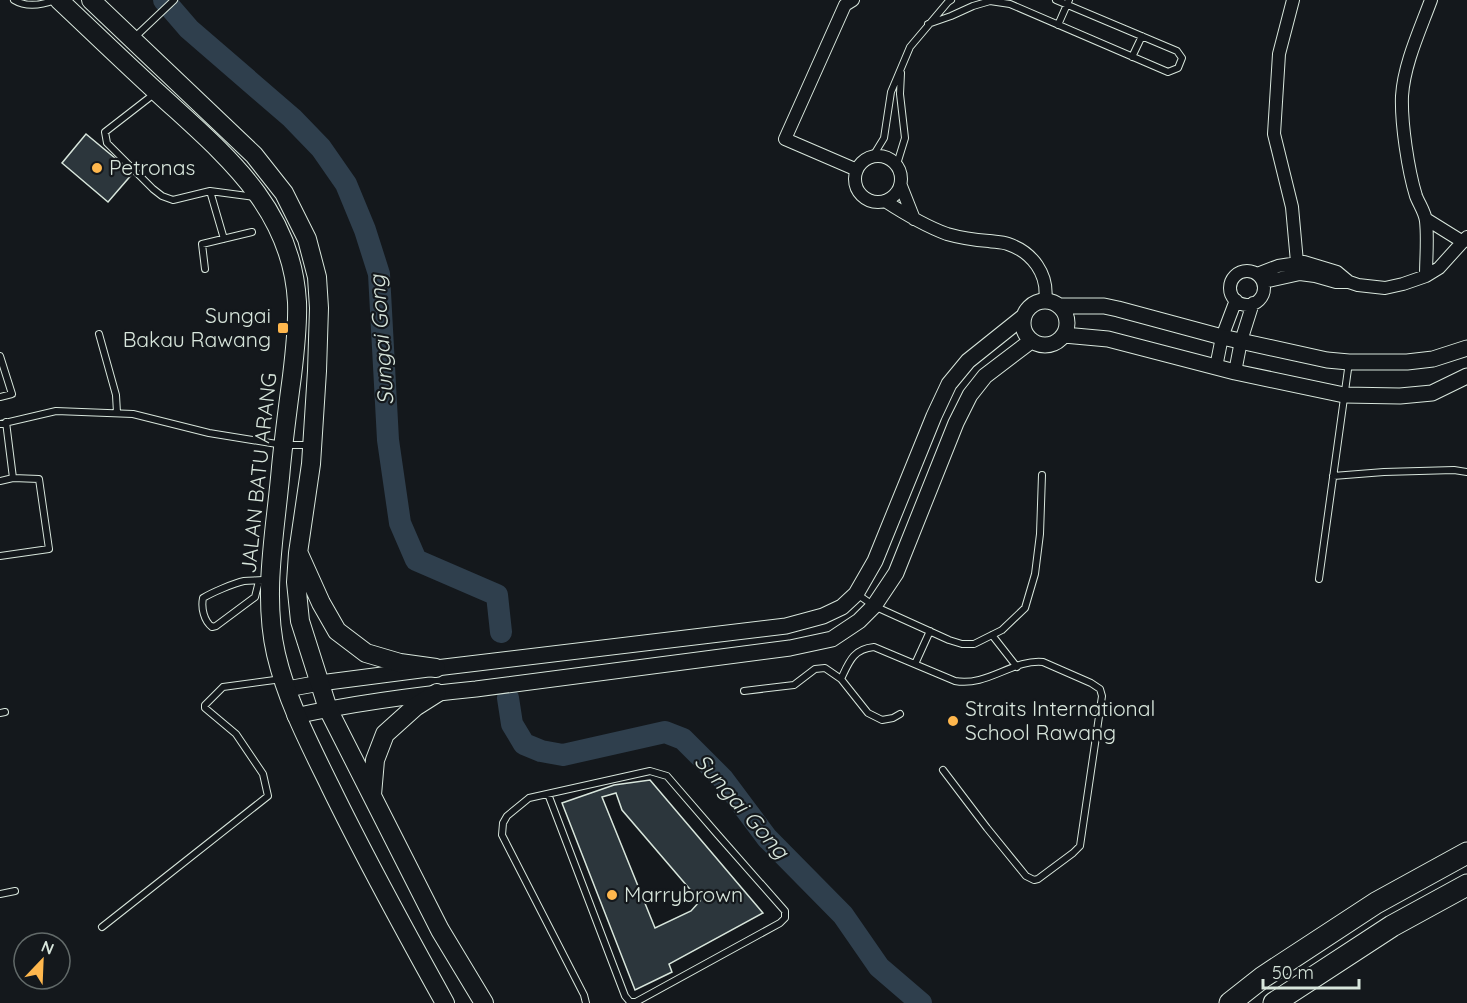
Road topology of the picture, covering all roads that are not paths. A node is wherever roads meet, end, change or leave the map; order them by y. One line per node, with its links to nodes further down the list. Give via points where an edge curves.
1 (14, 0): 2 (lane, via 38,6)
2 (57, 0): 18 (main road, JALAN BATU ARANG)
3 (91, 0): 15 (main road)
4 (174, 0): 15 (lane)
5 (853, 0): 21 (street, via 845,5 785,139)
6 (951, 0): 12 (lane)
7 (1056, 0): 11 (lane)
8 (1293, 0): 31 (street, via 1279,54 1274,134 1292,207)
9 (1431, 0): 27 (street, via 1404,77 1402,96 1408,158)
10 (1011, 2): 12 (lane, via 990,1); 13 (lane)
11 (1068, 2): 13 (lane); 14 (lane)
12 (928, 24): 17 (lane, via 910,47)
13 (1058, 25): 16 (lane)
14 (1142, 36): 16 (lane); 16 (lane, via 1177,51 1182,58 1178,68 1168,72)
15 (132, 40): 54 (main road, via 254,155 284,193 307,239 317,277 319,308)
16 (1132, 57)
17 (901, 67): 19 (lane, via 891,92 884,138); 20 (lane, via 904,138)
18 (157, 92): 23 (lane, via 105,132 107,143 162,196 172,200); 24 (main road, JALAN BATU ARANG, via 222,152)
19 (873, 156): 20 (street, via 886,156); 21 (street, via 860,163)
20 (897, 164): 22 (street)
21 (857, 170): 25 (street, via 856,184 864,197)
22 (901, 186): 25 (street); 26 (street)
23 (210, 190): 24 (lane); 29 (lane)
24 (262, 198): 55 (main road, JALAN BATU ARANG, via 282,234 293,268 297,302)
25 (885, 201): 26 (street)
26 (914, 219): 36 (street, via 951,235 1006,243 1023,250 1036,262)
27 (1426, 219): 30 (street); 33 (street)
28 (252, 232): 29 (lane)
29 (224, 238): 32 (lane, via 202,244)
30 (1465, 239): 33 (street, via 1439,268)
31 (1299, 268): 33 (street, via 1312,263 1337,272 1349,282 1385,288); 34 (street)
32 (205, 269)
33 (1426, 276)
34 (1260, 278): 35 (street, via 1246,271 1235,275 1230,291); 37 (street, via 1263,293)
35 (1236, 300): 37 (street); 41 (street)
36 (1052, 303): 38 (street, via 1031,305); 40 (street, via 1064,311); 41 (street, via 1104,306)
37 (1253, 303): 43 (street)
38 (1023, 317): 42 (street, via 1023,330); 65 (street, via 968,361 949,384 875,561)
39 (99, 334): 52 (lane, via 116,395)
40 (1064, 335): 42 (street, via 1052,344); 47 (street, via 1108,339)
41 (1222, 337): 43 (street); 47 (street)
42 (1031, 341): 66 (street, via 986,376 970,395 896,573)
43 (1240, 341): 46 (street); 48 (street)
44 (1467, 348): 46 (street, via 1433,359)
45 (0, 356): 51 (lane, via 12,394)
46 (1349, 362): 50 (lane)
47 (1216, 367): 48 (street)
48 (1235, 372): 50 (street)
49 (1467, 376): 50 (street, via 1431,393)
50 (1344, 395): 58 (lane)
51 (0, 397)
52 (117, 413): 53 (lane, via 56,411); 55 (lane)
53 (3, 423): 59 (lane)
54 (311, 444): 55 (lane); 61 (main road)
55 (283, 445): 64 (main road, JALAN BATU ARANG)
56 (1467, 472): 58 (lane)
57 (1042, 475): 68 (lane, via 1035,574 1025,608)
58 (1333, 476): 63 (lane)
59 (13, 478): 60 (lane); 62 (lane, via 39,479 49,549)
60 (0, 481)
61 (298, 553): 71 (main road, via 337,631 366,653); 73 (main road, via 300,621)
62 (0, 556)
63 (1319, 579)
64 (264, 580): 64 (lane, via 244,581 203,598 201,605 207,623 216,626 255,597); 74 (main road, JALAN BATU ARANG)
65 (856, 594): 66 (lane); 71 (street, via 842,607 823,616 786,626)
66 (874, 606): 67 (lane); 76 (street, via 832,639 790,648)
67 (930, 631): 68 (lane, via 962,644 974,644); 69 (lane)
68 (992, 635): 70 (lane)
69 (915, 664): 70 (lane, via 966,683); 72 (lane, via 874,647 864,648 849,661)
70 (1017, 667): 80 (lane, via 1043,662 1100,689 1080,846 1038,879 1029,879)
71 (436, 668): 73 (street)
72 (842, 679): 75 (lane, via 820,668 794,686); 78 (lane, via 868,713 882,720)
73 (320, 683): 74 (street); 77 (main road)
74 (285, 684): 79 (main road, JALAN BATU ARANG); 87 (lane, via 223,687 205,705 237,734 262,774 268,796)
75 (744, 691)
76 (437, 693): 77 (street); 82 (main road, via 385,734 375,760)
77 (328, 709): 79 (street); 82 (main road)
78 (900, 714)
79 (296, 716): 88 (main road, JALAN BATU ARANG, via 359,846)
80 (943, 770)
81 (548, 794): 81 (lane, via 650,771 666,776 785,911 785,918 630,1002); 90 (lane, via 529,798 507,816 502,835)
82 (372, 797): 89 (main road, via 440,930)
83 (1467, 853): 91 (highway, via 1376,903)
84 (1467, 885): 92 (highway, via 1392,926)
85 (15, 891): 86 (lane)
86 (0, 894)
87 (102, 927)
88 (446, 1003)
89 (484, 1003)
90 (586, 1003)
91 (1230, 1003)
92 (1274, 1003)

